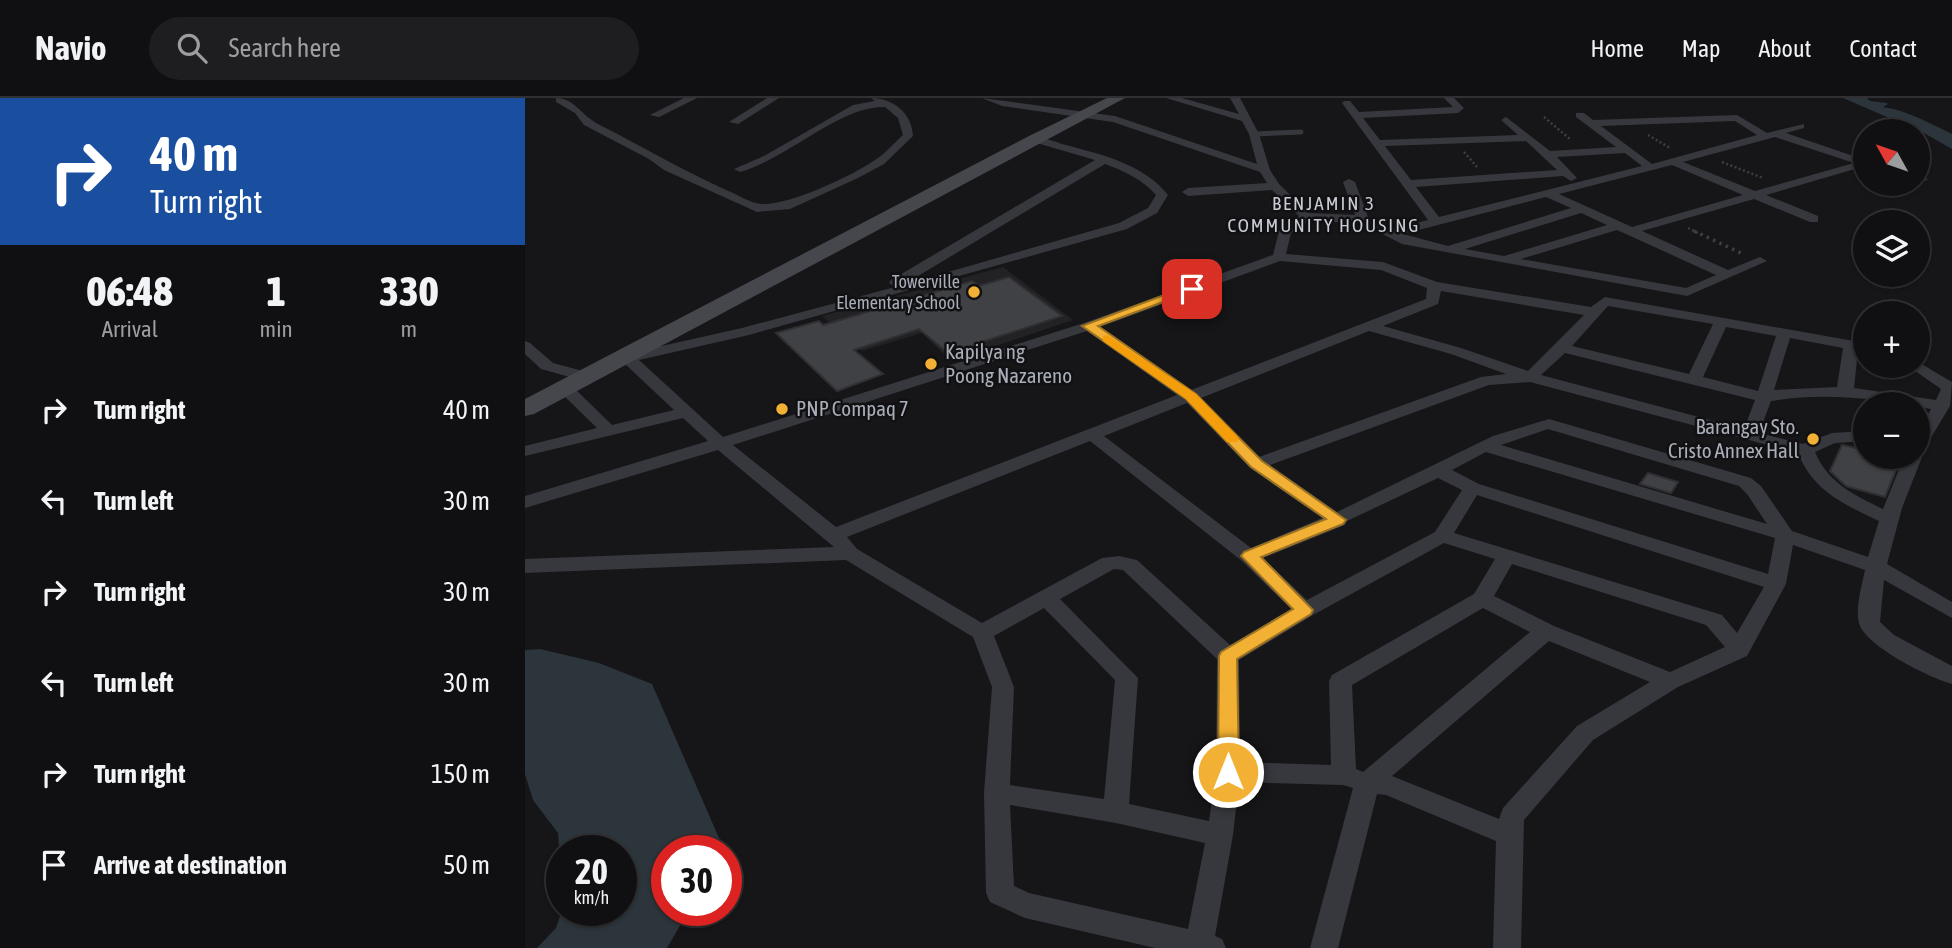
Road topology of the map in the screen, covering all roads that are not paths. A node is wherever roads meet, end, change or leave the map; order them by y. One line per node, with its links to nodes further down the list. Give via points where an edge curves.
1 (561, 98): 9 (street, via 588,123 668,168 757,208 786,206 854,176 888,155 908,136 908,127 900,113)
2 (692, 98): 12 (street)
3 (774, 98): 17 (street)
4 (987, 98): 11 (street)
5 (1118, 98): 11 (street)
6 (1171, 98): 15 (street)
7 (1235, 98): 15 (street)
8 (1449, 98): 13 (street, via 1458,110)
9 (880, 100): 33 (street, via 856,107)
10 (1347, 103): 13 (street)
11 (1086, 113): 24 (street); 34 (street)
12 (655, 115)
13 (1356, 115): 25 (street)
14 (1580, 115): 18 (street)
15 (1245, 119): 21 (street)
16 (1506, 120): 23 (street)
17 (734, 122)
18 (1593, 123): 22 (street, via 1737,118); 26 (street)
19 (1800, 126): 22 (street)
20 (1301, 132): 21 (lane)
21 (1254, 134): 34 (street)
22 (1770, 135): 28 (street); 30 (street)
23 (1529, 138): 25 (street); 27 (street)
24 (1034, 139): 29 (street); 66 (street)
25 (1379, 143): 37 (street)
26 (1627, 150): 27 (street); 32 (street)
27 (1548, 153): 35 (street)
28 (1853, 159)
29 (1102, 160): 57 (street); 57 (street, via 1155,183 1162,195 1153,211 1123,226)
30 (1673, 162): 32 (street); 42 (street)
31 (1853, 166): 42 (street)
32 (1651, 167): 38 (street)
33 (740, 169)
34 (1264, 170): 39 (street)
35 (1564, 173): 37 (street); 38 (street)
36 (1349, 182): 45 (street)
37 (1405, 184): 47 (street)
38 (1581, 184): 41 (street)
39 (1275, 186): 40 (street); 44 (street)
40 (1188, 192)
41 (1545, 192): 43 (street); 47 (street)
42 (1755, 193): 46 (street); 49 (street)
43 (1581, 209): 48 (street); 51 (street)
44 (1306, 217): 45 (street); 52 (street, via 1285,232)
45 (1363, 219): 50 (street)
46 (1814, 219)
47 (1436, 222): 50 (street)
48 (1616, 226): 49 (street); 53 (street)
49 (1630, 231): 55 (street)
50 (1392, 233): 51 (street, via 1402,240)
51 (1448, 250): 53 (street)
52 (1279, 257): 56 (street, via 1383,266); 60 (street)
53 (1501, 260): 55 (street, via 1687,292)
54 (1760, 261): 55 (street)
55 (1728, 275)
56 (1434, 286): 58 (street); 61 (street, via 1433,301)
57 (877, 295): 66 (street)
58 (1593, 312): 59 (street, via 1605,301); 65 (street)
59 (1721, 322): 62 (street); 71 (street)
60 (1089, 326): 75 (street); 85 (street)
61 (1370, 327): 70 (street); 75 (street)
62 (1784, 333): 63 (street); 76 (street)
63 (1853, 344)
64 (525, 346): 69 (street, via 547,366)
65 (1562, 348): 70 (street); 71 (street)
66 (624, 359): 69 (street); 79 (street)
67 (1853, 363): 74 (street)
68 (1930, 375): 73 (street)
69 (588, 377): 72 (street)
70 (1530, 377): 83 (street); 89 (street, via 1487,380)
71 (1694, 380): 76 (street)
72 (565, 388): 78 (street); 81 (street)
73 (1950, 388): 77 (street)
74 (1845, 391): 76 (street); 77 (street, via 1881,393)
75 (1191, 397): 82 (street); 89 (street)
76 (1764, 397): 83 (street)
77 (1942, 406): 80 (street)
78 (525, 409)
79 (687, 412): 81 (street); 85 (street)
80 (1930, 429)
81 (609, 431): 88 (street)
82 (1091, 434): 96 (street); 101 (street)
83 (1750, 435): 87 (street)
84 (1853, 437): 87 (street, via 1832,438)
85 (720, 443): 93 (street); 96 (street)
86 (1487, 447): 91 (street); 97 (street); 97 (street, via 1549,424 1716,472 1754,490)
87 (1805, 450): 94 (street, via 1812,470 1830,488)
88 (525, 451)
89 (1256, 464): 95 (street)
90 (1908, 469): 94 (street)
91 (1439, 471): 92 (street); 95 (street)
92 (1472, 488): 98 (street); 104 (street)
93 (525, 502)
94 (1887, 518): 103 (street)
95 (1338, 520): 101 (street)
96 (834, 535): 99 (street)
97 (1786, 535): 103 (street); 104 (street)
98 (1443, 536): 100 (street); 107 (street)
99 (850, 553): 102 (street); 110 (street)
100 (1507, 555): 106 (street); 111 (street, via 1714,620)
101 (1249, 556): 107 (street)
102 (525, 565)
103 (1875, 566): 108 (street); 113 (street, via 1872,629)
104 (1776, 584): 111 (street)
105 (1047, 598): 110 (street); 112 (street, via 1109,563 1130,565); 118 (street, via 1126,678)
106 (1482, 599): 109 (street); 116 (street, via 1340,681)
107 (1305, 610): 112 (street)
108 (1952, 611)
109 (1546, 631): 114 (street); 116 (street)
110 (982, 633): 117 (street, via 1003,687)
111 (1739, 650): 114 (street)
112 (1228, 656): 115 (street)
113 (1952, 676)
114 (1670, 681): 120 (street, via 1584,733 1512,816)
115 (1228, 772): 116 (street); 119 (street)
116 (1355, 779): 120 (street, via 1388,785); 122 (street)
117 (997, 793): 118 (street); 121 (street, via 1000,893 1025,905)
118 (1116, 812): 119 (street)
119 (1220, 835): 121 (street)
120 (1509, 835): 123 (street)
121 (1206, 946)
122 (1324, 948)
123 (1507, 948)

